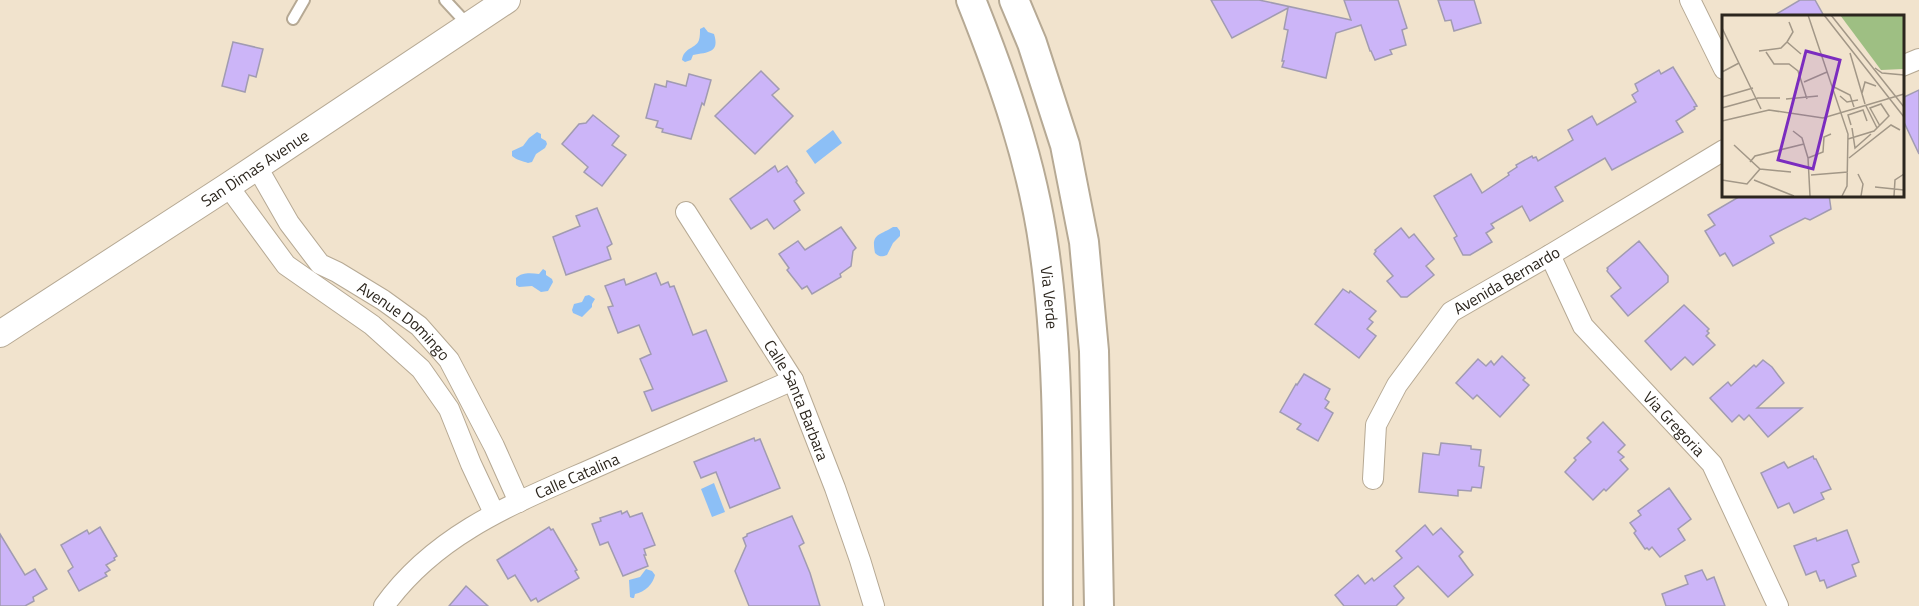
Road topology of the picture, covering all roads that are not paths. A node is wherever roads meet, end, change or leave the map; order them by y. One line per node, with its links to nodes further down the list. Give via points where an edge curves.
1 (304, 0): 7 (lane)
2 (445, 0): 8 (lane)
3 (507, 0): 8 (street, San Dimas Avenue)
4 (971, 0): 26 (main road, Via Verde, via 998,67 1027,161 1044,247 1053,336)
5 (1014, 0): 27 (main road, via 1065,145 1084,242 1094,351)
6 (1690, 0): 10 (street)
7 (294, 19)
8 (470, 26): 13 (street, San Dimas Avenue)
9 (1919, 58): 11 (street)
10 (1722, 65)
11 (1904, 65)
12 (1722, 151): 16 (street, Avenida Bernardo)
13 (257, 167): 14 (street, San Dimas Avenue); 17 (street, Avenue Domingo, via 289,224)
14 (228, 186): 18 (street, Avenue Domingo, via 286,265); 19 (street, San Dimas Avenue)
15 (686, 212): 20 (street, Calle Santa Barbara)
16 (1550, 255): 21 (street, Avenida Bernardo, via 1451,312 1397,385 1376,425); 28 (street, Via Gregoria, via 1583,326 1712,464)
17 (320, 264): 18 (street); 22 (street, Avenue Domingo, via 374,294 419,326 449,360)
18 (305, 278): 23 (street, Avenue Domingo, via 372,325 421,369 449,409)
19 (0, 334)
20 (793, 380): 22 (street, Calle Catalina); 25 (street, Calle Santa Barbara, via 835,488)
21 (1373, 479)
22 (519, 502): 23 (street, Calle Catalina)
23 (494, 513): 24 (street, Calle Catalina, via 445,543 395,590)
24 (384, 606)
25 (873, 606)
26 (1058, 606)
27 (1099, 606)
28 (1778, 606)

